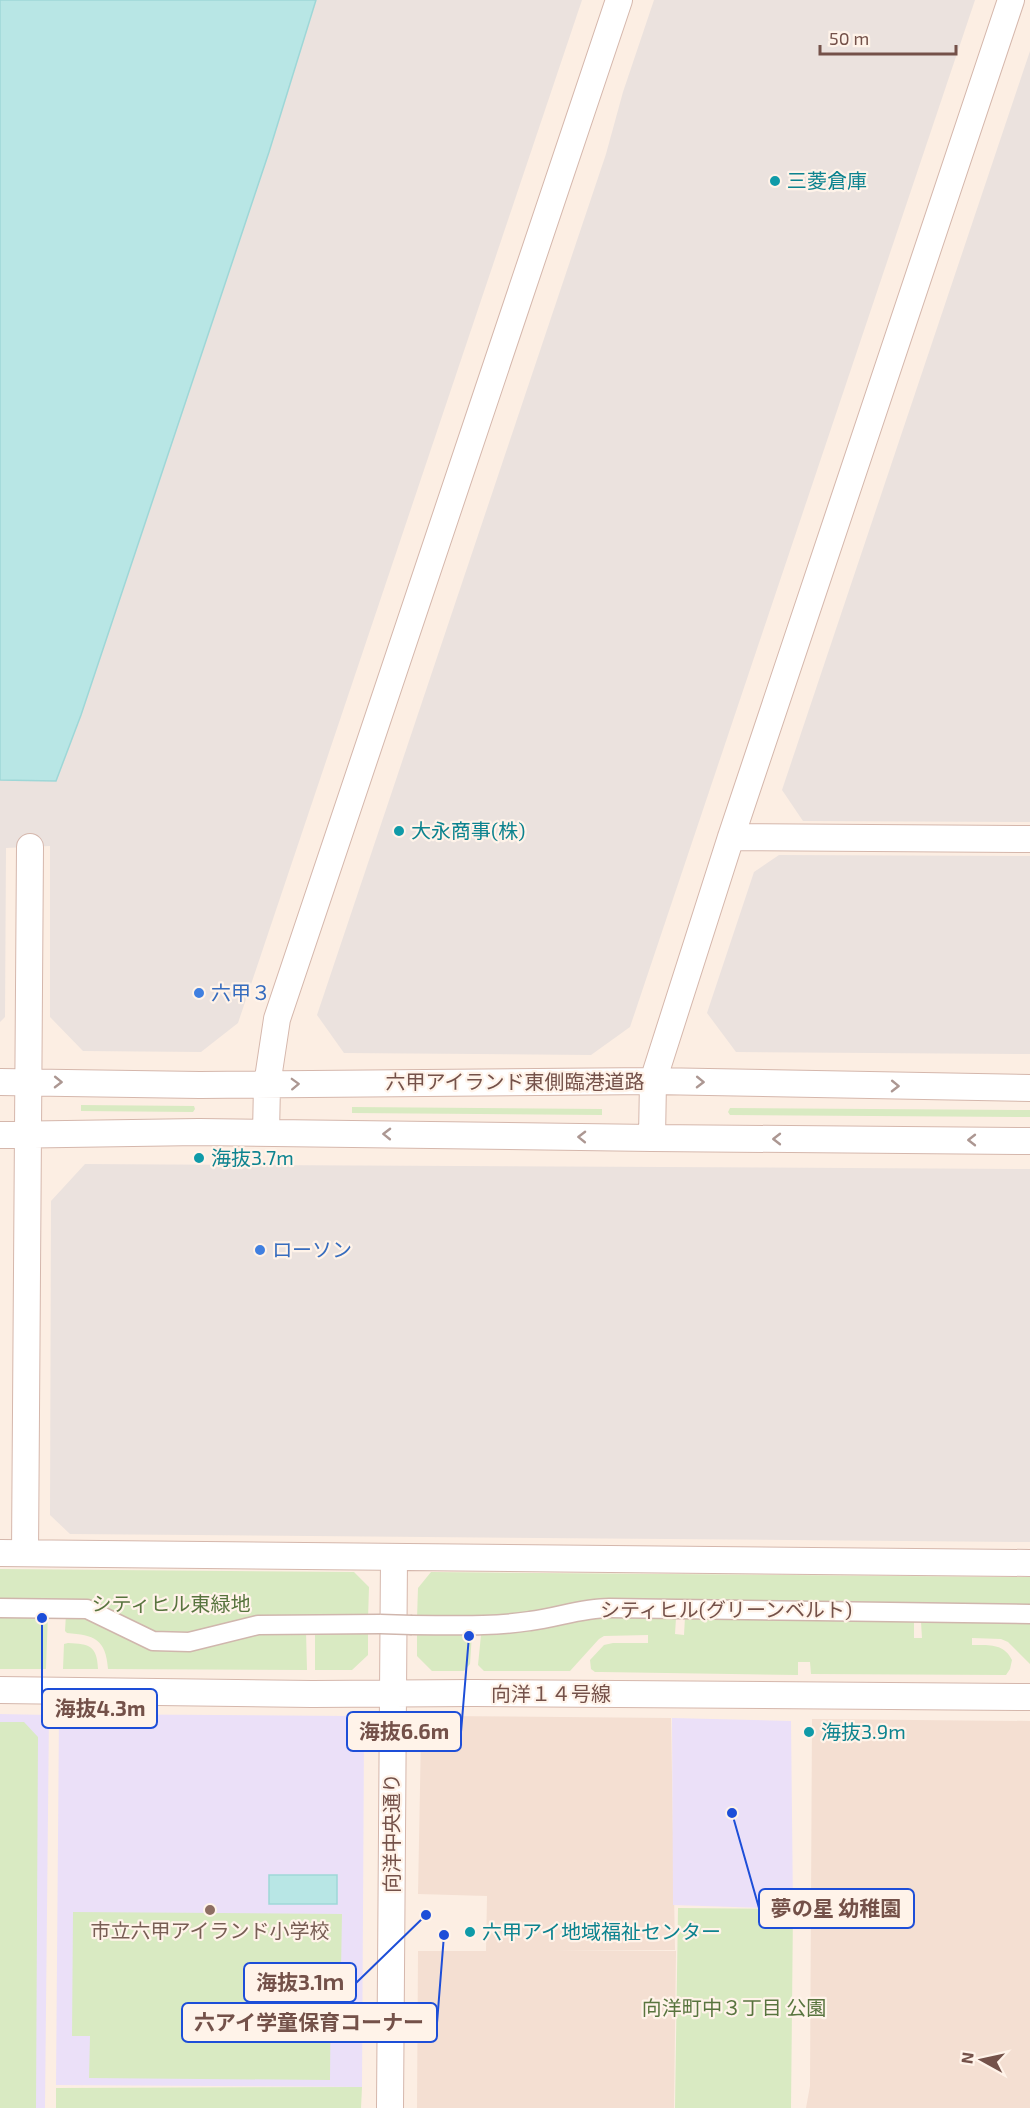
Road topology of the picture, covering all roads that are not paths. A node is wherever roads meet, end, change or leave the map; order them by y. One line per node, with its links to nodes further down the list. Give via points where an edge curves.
1 (619, 0): 9 (street, via 277,1019)
2 (1011, 0): 3 (street)
3 (731, 837): 4 (street); 8 (street)
4 (1030, 839)
5 (30, 847): 7 (street)
6 (0, 1082): 7 (street, 六甲アイランド東側臨港道路)
7 (28, 1082): 9 (street, 六甲アイランド東側臨港道路, one-way to 9); 13 (street)
8 (653, 1082): 9 (street, 六甲アイランド東側臨港道路, one-way to 8); 10 (street, 六甲アイランド東側臨港道路, one-way to 10); 14 (street)
9 (267, 1085): 11 (street)
10 (1030, 1088)
11 (266, 1133): 13 (street); 14 (street, one-way to 11)
12 (0, 1135): 13 (street)
13 (28, 1136): 16 (street)
14 (652, 1138): 15 (street, one-way to 14)
15 (1030, 1141)
16 (13, 1553): 17 (street)
17 (394, 1557): 18 (street); 22 (street, 向洋中央通り)
18 (1030, 1563)
19 (0, 1608): 20 (street, シティヒル(グリーンベルト), bridge, via 87,1608 153,1641 189,1642 258,1624 527,1622 591,1608)
20 (1030, 1614)
21 (0, 1690): 22 (street, 向洋１４号線)
22 (393, 1693): 23 (street, 向洋１４号線); 24 (street, 向洋中央通り)
23 (1030, 1696)
24 (390, 2108)

